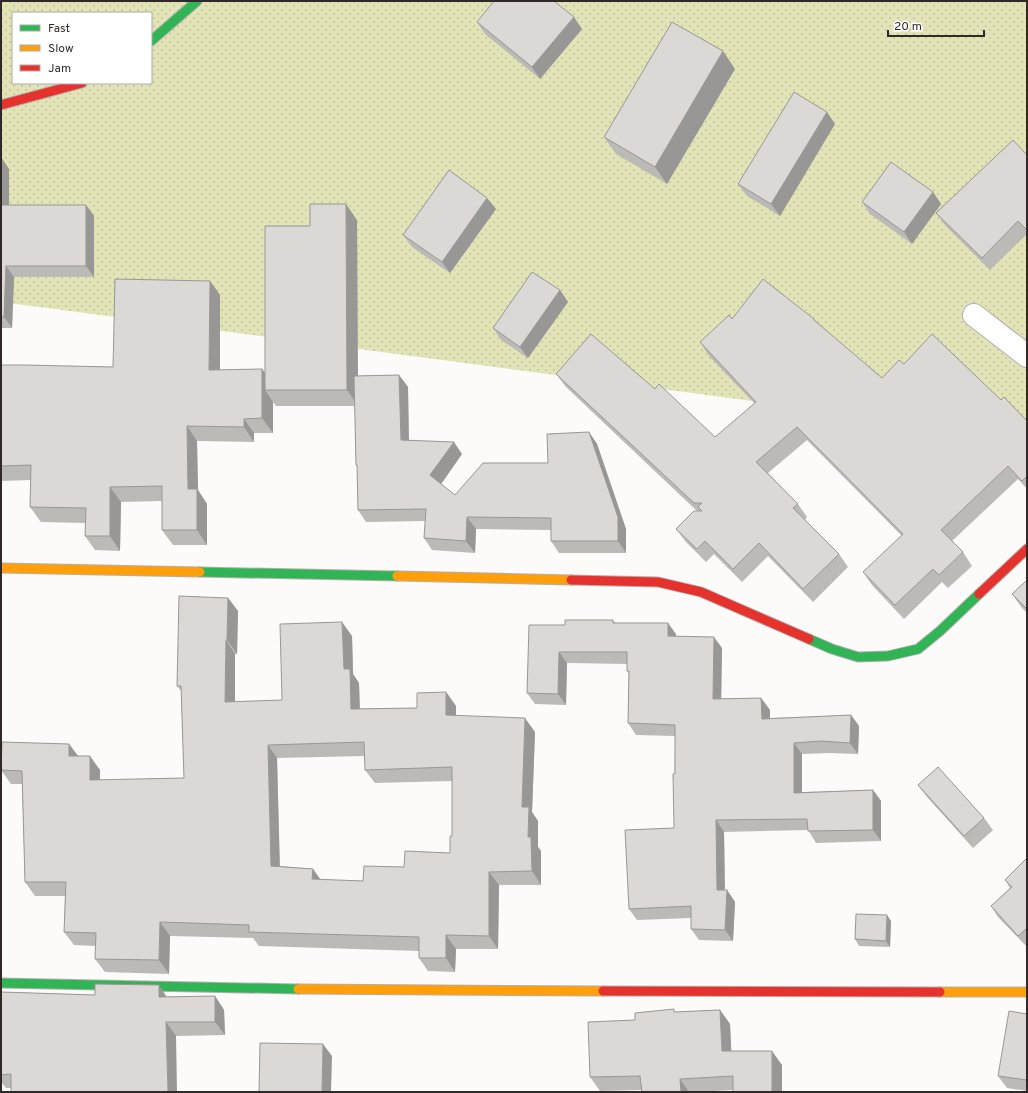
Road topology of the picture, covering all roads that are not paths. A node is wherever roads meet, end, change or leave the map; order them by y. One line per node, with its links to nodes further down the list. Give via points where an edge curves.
1 (197, 1): 2 (street)
2 (152, 40)
3 (78, 84): 4 (street)
4 (1, 105)
5 (974, 314): 6 (street)
6 (1027, 356)
7 (1027, 549): 8 (street, via 918,649 888,656 858,657 832,649 701,592 658,582)
8 (1, 568)
9 (1, 983): 10 (street, via 376,990)
10 (1027, 992)

